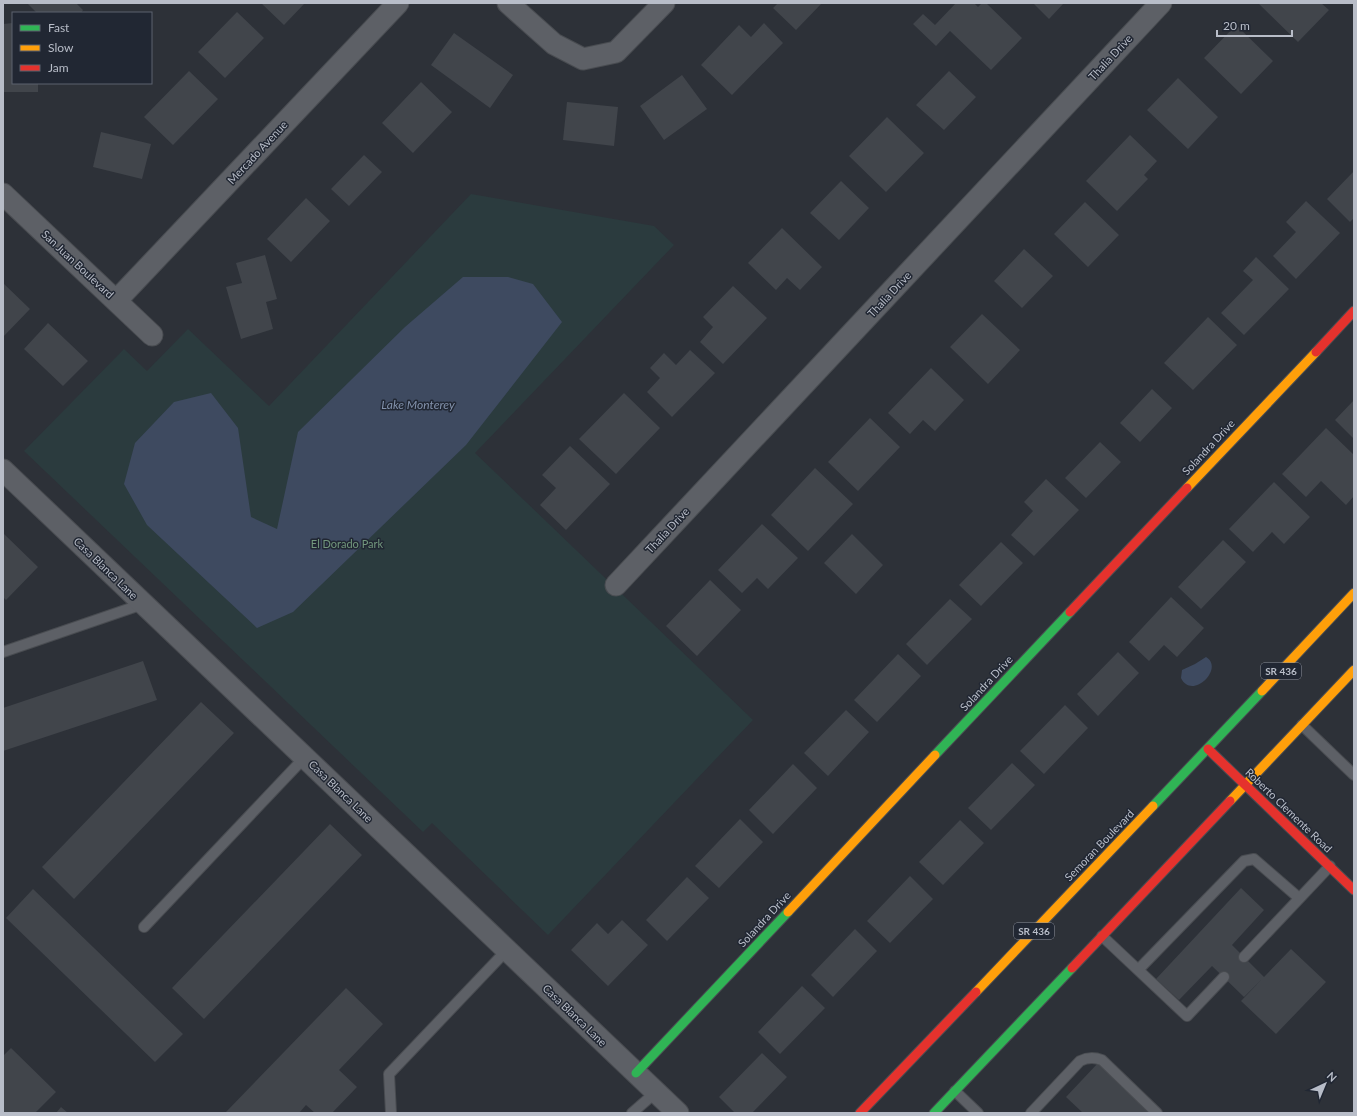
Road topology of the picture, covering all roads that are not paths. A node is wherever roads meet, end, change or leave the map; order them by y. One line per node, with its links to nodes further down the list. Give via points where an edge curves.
1 (398, 3): 6 (street, Mercado Avenue)
2 (508, 3): 3 (street, via 554,44 583,59 616,52)
3 (664, 3)
4 (1162, 3): 10 (street, Thalia Drive)
5 (3, 194): 6 (street, San Juan Boulevard)
6 (116, 301): 8 (street, San Juan Boulevard)
7 (1354, 310): 29 (main road, Solandra Drive)
8 (152, 336)
9 (3, 470): 12 (street, Casa Blanca Lane)
10 (616, 585)
11 (1354, 593): 16 (main road, Semoran Boulevard / SR 436)
12 (143, 604): 13 (lane); 17 (street, Casa Blanca Lane)
13 (3, 652)
14 (1354, 670): 15 (main road)
15 (1302, 725): 18 (lane); 19 (main road)
16 (1208, 749): 19 (main road, Roberto Clemente Road); 35 (main road, Semoran Boulevard / SR 436)
17 (305, 757): 23 (lane); 25 (street, Casa Blanca Lane)
18 (1354, 775)
19 (1245, 785): 20 (main road, Roberto Clemente Road); 24 (main road)
20 (1330, 866): 21 (main road, Roberto Clemente Road); 22 (lane)
21 (1354, 890)
22 (1299, 898): 26 (lane); 27 (lane, via 1254,859 1244,861)
23 (144, 927)
24 (1102, 936): 27 (lane); 30 (main road)
25 (507, 950): 29 (street, Casa Blanca Lane); 32 (lane, via 390,1074)
26 (1244, 957)
27 (1138, 970): 28 (lane, via 1187,1016)
28 (1224, 977)
29 (636, 1073): 31 (street, Casa Blanca Lane)
30 (955, 1091): 36 (main road); 37 (lane)
31 (656, 1092): 33 (lane); 34 (street, Casa Blanca Lane)
32 (391, 1113)
33 (632, 1113)
34 (678, 1113)
35 (860, 1113)
36 (934, 1113)
37 (978, 1113)
38 (1031, 1113): 39 (lane, via 1080,1061 1088,1057 1102,1060)
39 (1157, 1113)

